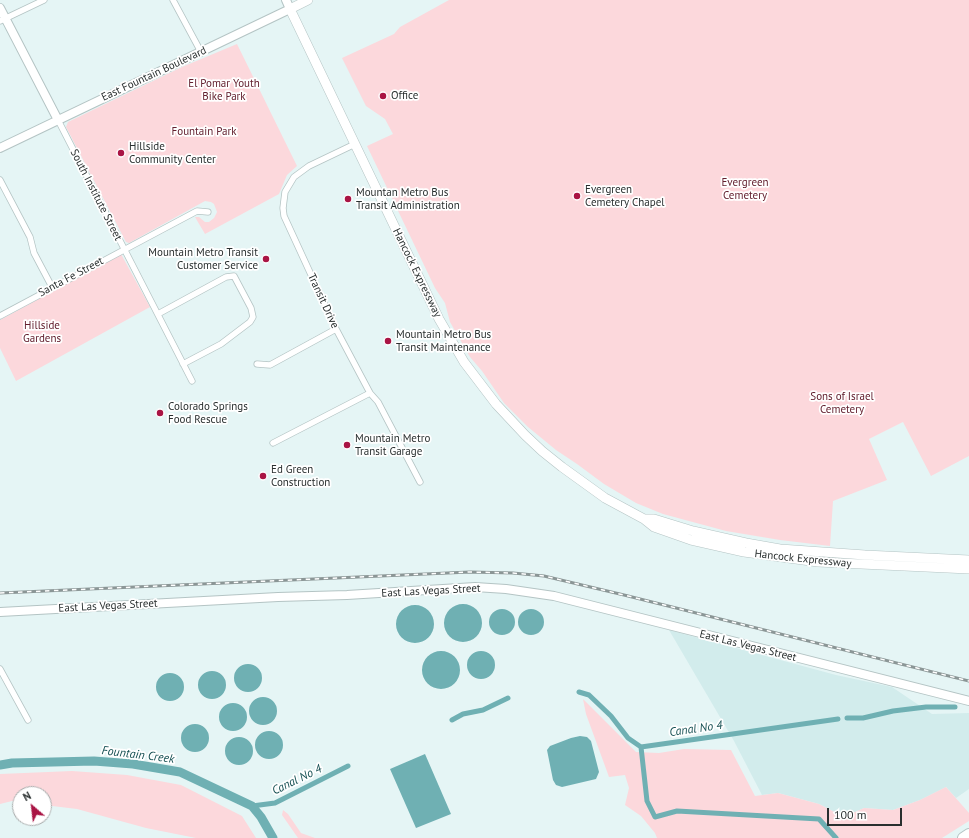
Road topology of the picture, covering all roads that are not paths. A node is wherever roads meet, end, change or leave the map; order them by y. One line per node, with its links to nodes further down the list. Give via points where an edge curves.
1 (44, 0): 7 (street)
2 (173, 0): 8 (street)
3 (286, 0): 6 (street)
4 (308, 0): 6 (main road, East Fountain Boulevard)
5 (0, 8): 7 (street, South Institute Street)
6 (290, 9): 8 (street, East Fountain Boulevard); 10 (main road, Hancock Expressway)
7 (3, 20): 9 (street, South Institute Street)
8 (201, 52): 9 (street, East Fountain Boulevard)
9 (58, 120): 11 (street, East Fountain Boulevard); 14 (street, South Institute Street)
10 (355, 144): 18 (street, Transit Drive, via 301,171 289,184 283,200 287,224); 25 (main road, Hancock Expressway, via 439,319 464,362 496,404 525,435 562,467 605,498)
11 (0, 148)
12 (0, 180): 15 (street, via 30,237 34,253)
13 (208, 212): 14 (street, Santa Fe Street, via 197,211)
14 (124, 250): 15 (street, Santa Fe Street); 16 (street, South Institute Street)
15 (52, 288): 17 (street, Santa Fe Street)
16 (158, 314): 19 (street, South Institute Street); 19 (street, via 226,277 234,276 251,308 253,317 250,322 221,344)
17 (0, 316)
18 (336, 329): 20 (street, via 270,365); 22 (street, Transit Drive)
19 (183, 364): 21 (street, South Institute Street)
20 (257, 364)
21 (192, 381)
22 (370, 393): 23 (street); 24 (street, Transit Drive, via 378,402)
23 (273, 443)
24 (420, 482)
25 (644, 519): 26 (main road, Hancock Expressway, via 654,519 700,533 780,549); 27 (main road, Hancock Expressway, via 654,527 691,540 765,556 818,562)
26 (969, 560)
27 (969, 569)
28 (0, 612): 30 (street, East Las Vegas Street, via 475,587 506,589 561,598)
29 (0, 669): 31 (street)
30 (969, 701)
31 (28, 720)
32 (969, 834): 33 (highway)
33 (963, 838)

